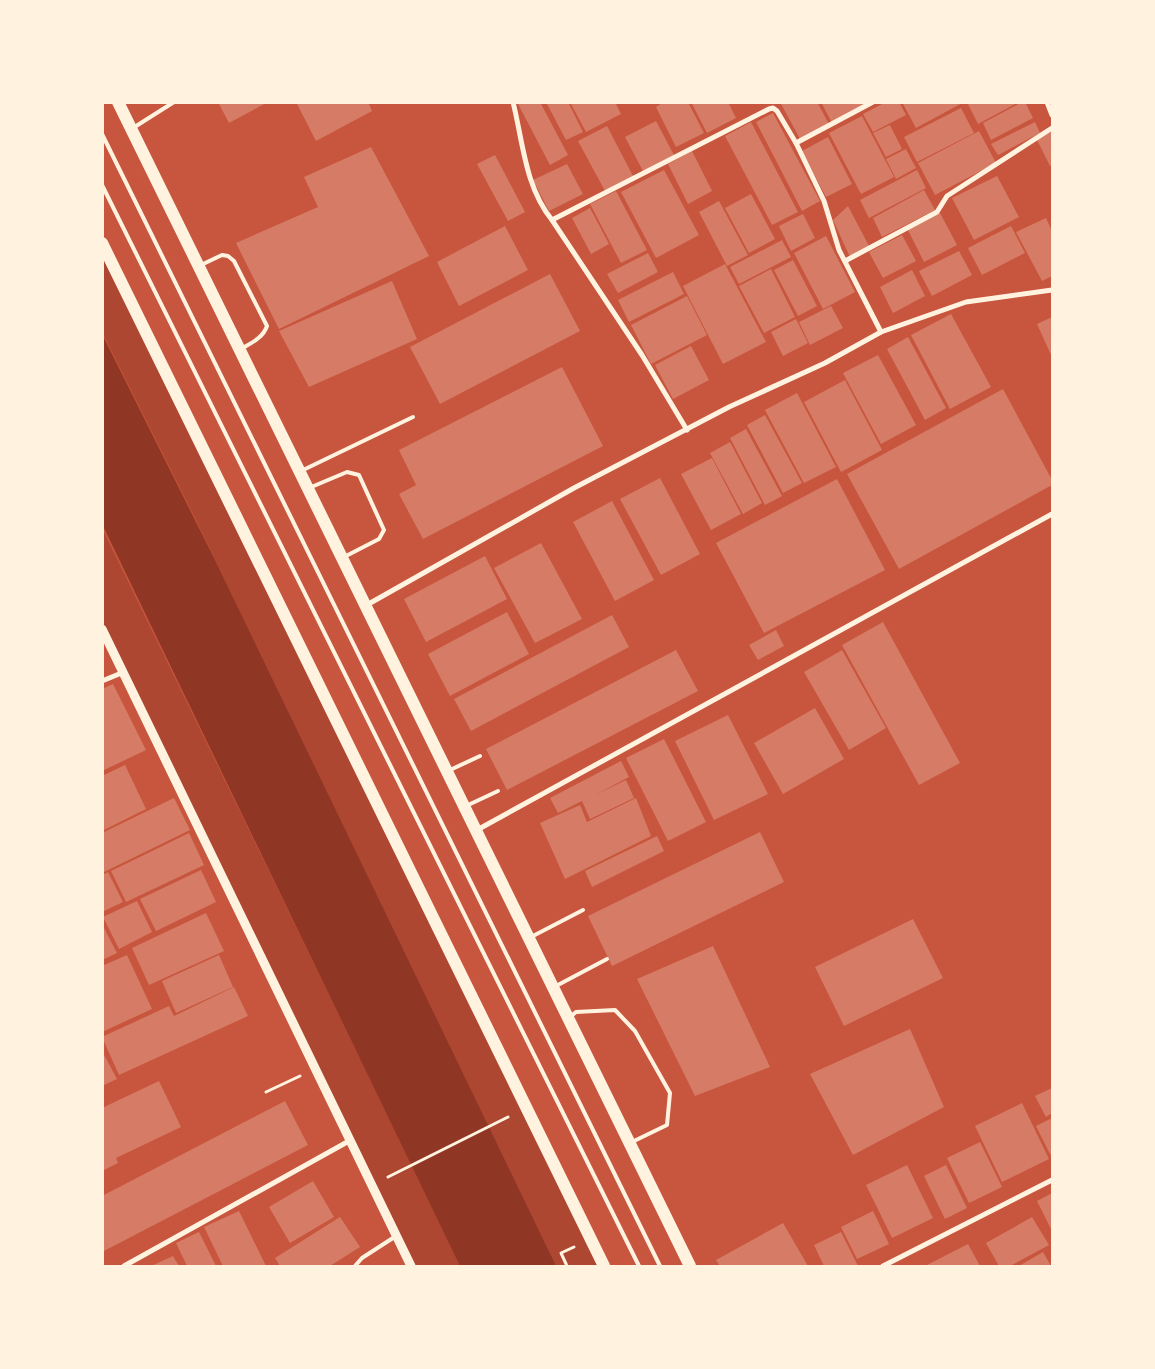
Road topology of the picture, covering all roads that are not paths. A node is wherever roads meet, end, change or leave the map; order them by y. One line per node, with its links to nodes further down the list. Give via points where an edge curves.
1 (118, 102): 8 (main road)
2 (174, 102): 8 (lane)
3 (513, 102): 12 (street, via 528,171 542,208)
4 (873, 102): 10 (street)
5 (1047, 102): 6 (street)
6 (1052, 115)
7 (1052, 128): 14 (street, via 947,196 937,212)
8 (132, 130): 15 (main road)
9 (102, 134): 48 (lane)
10 (796, 144): 12 (street, via 777,111 769,109); 14 (street, via 824,201)
11 (102, 185): 47 (lane)
12 (552, 220): 20 (street, via 642,355)
13 (102, 243): 46 (main road)
14 (845, 261): 17 (street)
15 (199, 266): 18 (main road); 18 (lane, via 222,256 234,261 267,326 259,338)
16 (1052, 290): 17 (street, via 966,302)
17 (881, 332): 20 (street)
18 (240, 350): 21 (main road)
19 (413, 417): 21 (lane)
20 (687, 430): 25 (street, via 574,488)
21 (299, 472): 22 (main road)
22 (308, 488): 24 (main road); 24 (lane, via 347,472 359,474 384,530 379,539)
23 (1052, 514): 33 (street)
24 (342, 558): 25 (main road)
25 (365, 606): 30 (main road)
26 (102, 629): 27 (street)
27 (124, 672): 28 (street); 39 (street)
28 (102, 682)
29 (480, 756): 30 (lane)
30 (448, 771): 32 (main road)
31 (498, 790): 32 (lane)
32 (464, 807): 33 (main road)
33 (476, 831): 35 (main road)
34 (583, 910): 35 (lane)
35 (529, 938): 37 (main road)
36 (607, 959): 37 (lane)
37 (553, 988): 38 (main road)
38 (568, 1018): 40 (main road); 40 (lane, via 576,1012 615,1010 636,1031 670,1093 667,1125)
39 (349, 1141): 42 (street); 43 (street)
40 (630, 1143): 49 (main road)
41 (1052, 1180): 50 (street)
42 (396, 1236): 44 (lane); 45 (street)
43 (124, 1266)
44 (354, 1266)
45 (410, 1266)
46 (604, 1266)
47 (639, 1266)
48 (660, 1266)
49 (690, 1266)
50 (883, 1266)

